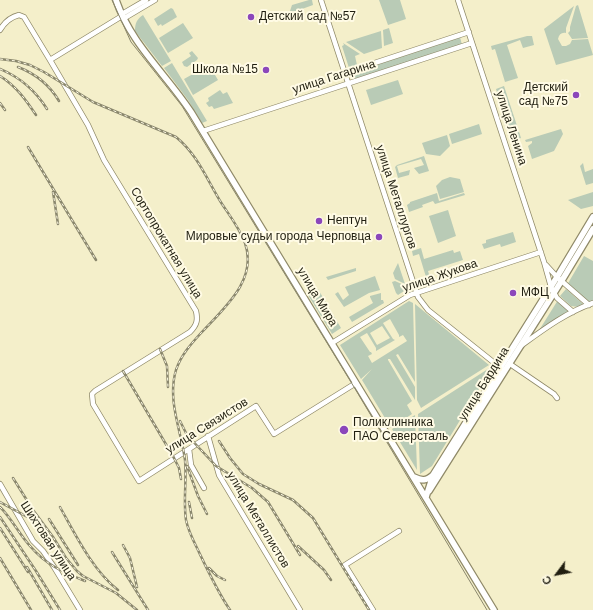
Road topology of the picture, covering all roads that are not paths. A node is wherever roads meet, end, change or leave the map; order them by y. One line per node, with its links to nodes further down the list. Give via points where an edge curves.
1 (116, 0): 6 (main road, улица Мира)
2 (146, 0): 6 (street)
3 (155, 0): 6 (street)
4 (321, 0): 11 (street, улица Металлургов)
5 (458, 0): 8 (street, улица Ленина)
6 (122, 16): 10 (street); 13 (main road, улица Мира, via 139,46 180,95)
7 (0, 30): 10 (street, via 14,16 24,18)
8 (469, 32): 9 (street, улица Ленина); 11 (street, улица Гагарина)
9 (472, 43): 12 (street, улица Гагарина); 16 (street, улица Ленина)
10 (50, 60): 37 (street, Сортопрокатная улица, via 88,125 104,160 196,311 198,319 190,332 92,394 93,404)
11 (344, 73): 12 (street, улица Металлургов)
12 (348, 84): 13 (street, улица Гагарина); 21 (street, улица Металлургов)
13 (203, 131): 24 (main road, улица Мира)
14 (593, 217): 18 (main road, улица Бардина)
15 (593, 229): 18 (main road, улица Бардина)
16 (541, 252): 17 (street, улица Ленина); 21 (street, улица Жукова)
17 (544, 262): 18 (street, улица Ленина); 19 (street, улица Ленина)
18 (559, 279): 19 (main road, улица Бардина); 20 (main road, улица Бардина); 22 (street, улица Ленина)
19 (551, 287): 20 (street, улица Ленина); 27 (main road, улица Бардина)
20 (554, 292): 23 (street, улица Ленина); 25 (main road, улица Бардина)
21 (416, 293): 24 (street, улица Жукова); 27 (street, улица Металлургов, via 428,310)
22 (591, 304): 23 (street)
23 (573, 312): 25 (street)
24 (332, 343): 29 (main road, улица Мира)
25 (521, 346): 26 (main road, улица Бардина)
26 (510, 364): 28 (main road, улица Бардина); 30 (street)
27 (500, 368): 28 (street, улица Металлургов); 32 (main road, улица Бардина)
28 (506, 371): 33 (main road, улица Бардина)
29 (356, 383): 31 (street, улица Связистов, via 274,434 256,406); 36 (main road, улица Мира)
30 (557, 398)
31 (208, 436): 34 (street, улица Связистов); 43 (street, улица Металлистов, via 219,475)
32 (455, 439): 33 (main road); 35 (main road, улица Бардина)
33 (460, 443): 40 (main road, улица Бардина)
34 (188, 449): 37 (street, улица Связистов); 39 (street, via 191,465)
35 (433, 475): 36 (main road, via 423,480); 40 (main road, улица Бардина)
36 (414, 477): 40 (main road, улица Мира)
37 (140, 481)
38 (0, 484): 42 (street, Шихтовая улица, via 33,541 54,567)
39 (204, 488)
40 (426, 497): 45 (main road, улица Мира)
41 (399, 531): 44 (street, via 345,565)
42 (80, 610)
43 (300, 610)
44 (373, 610)
45 (494, 610)

